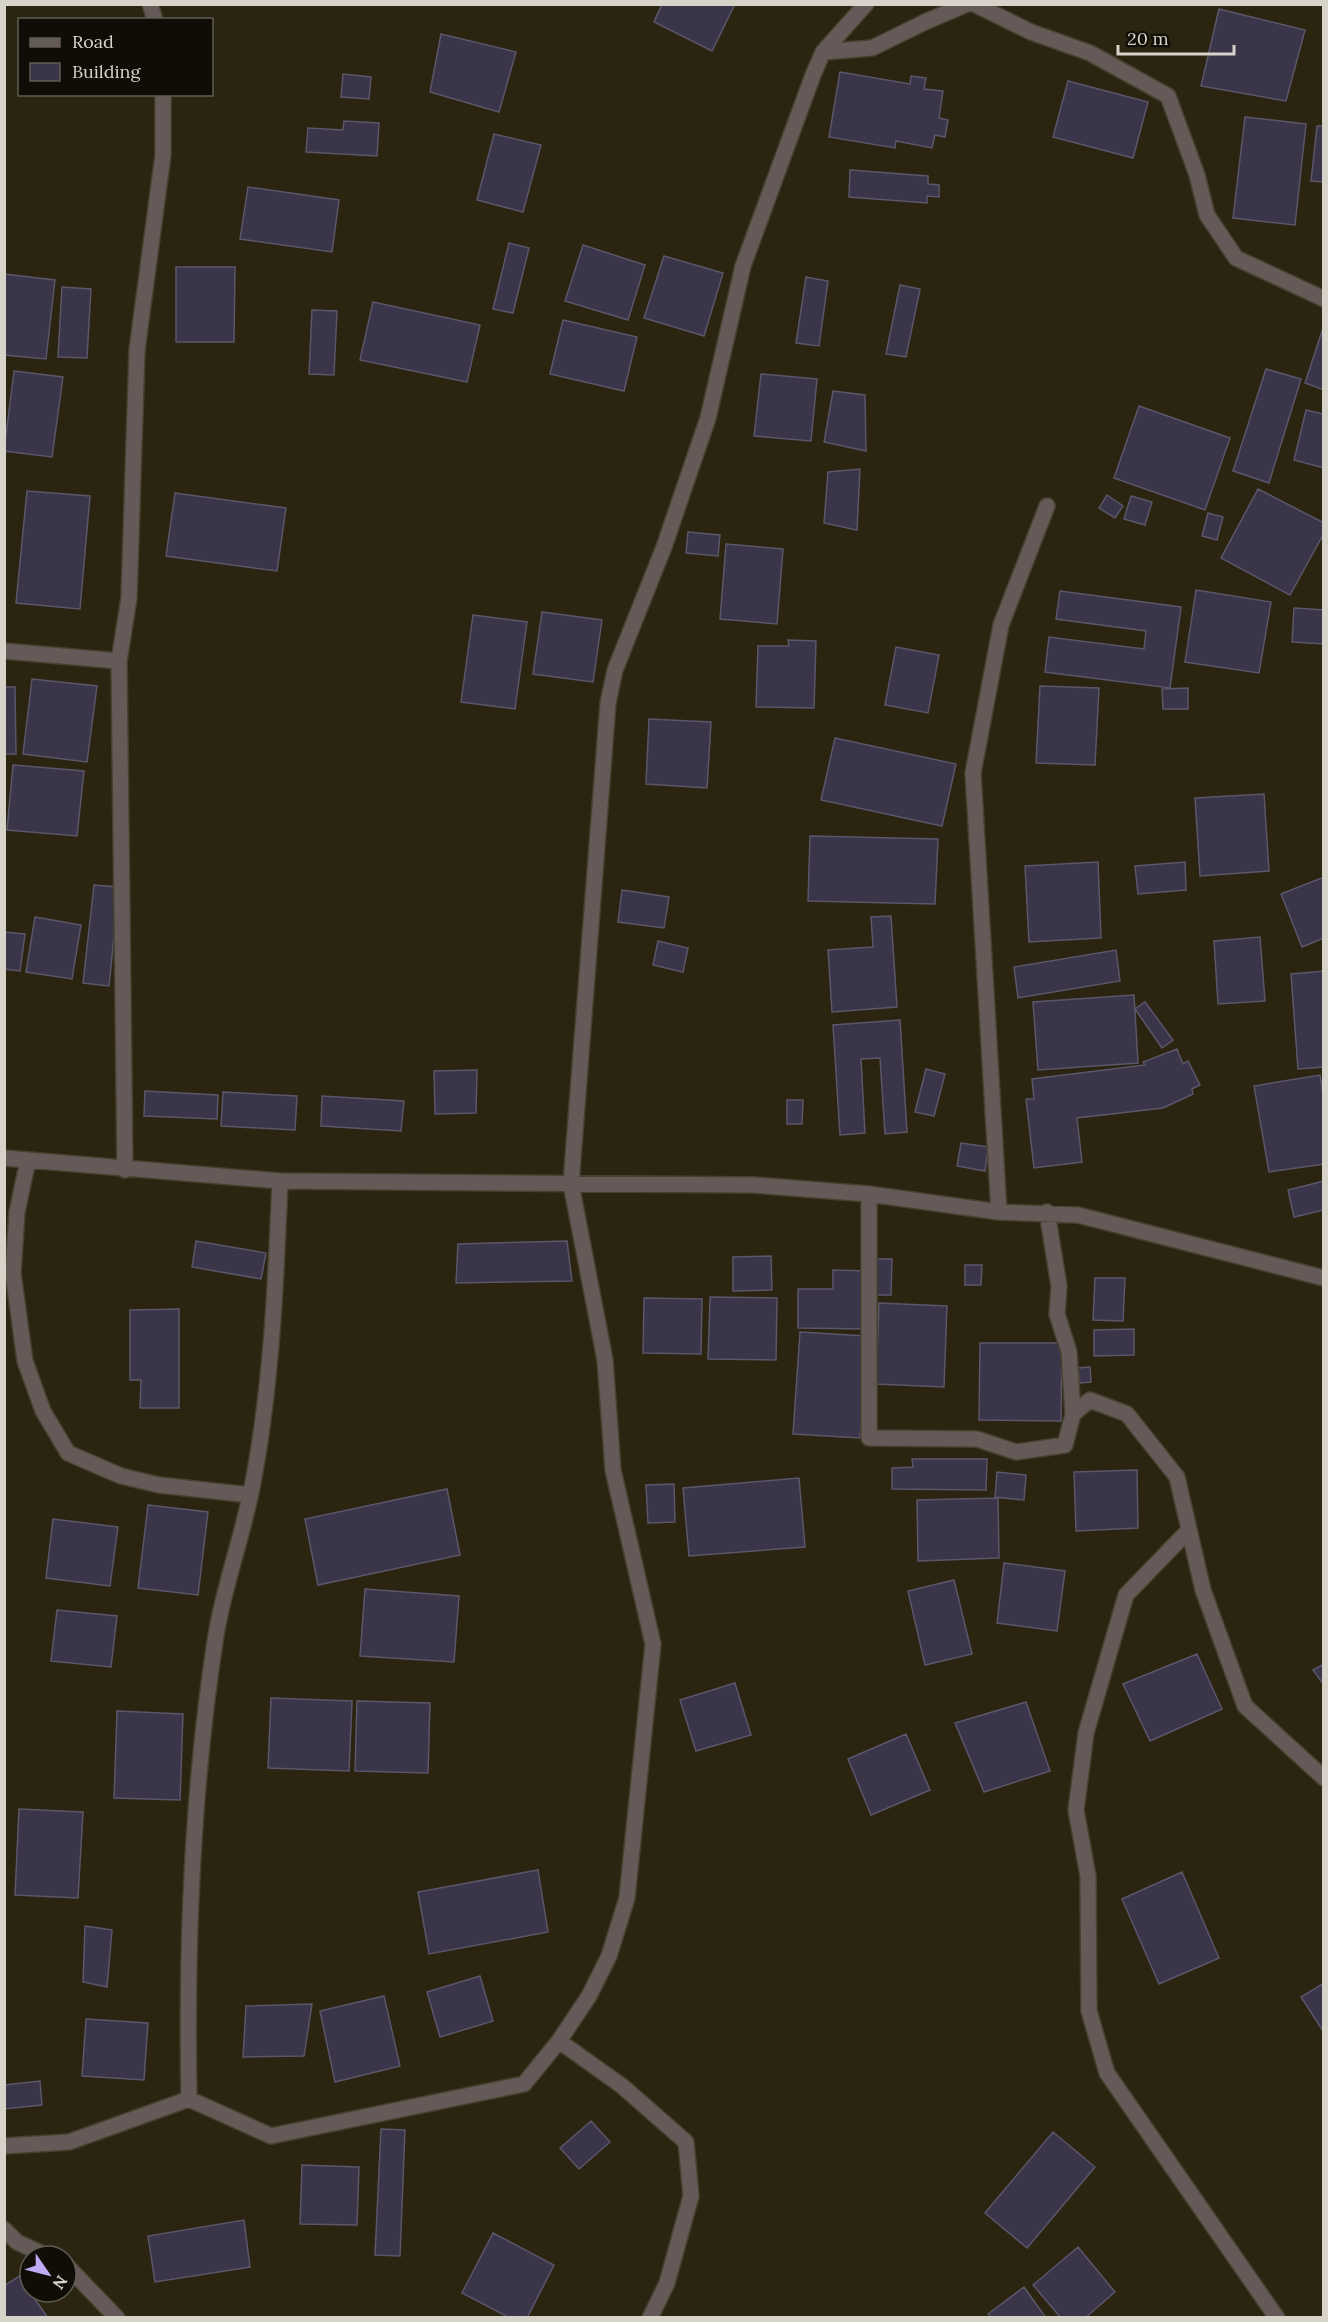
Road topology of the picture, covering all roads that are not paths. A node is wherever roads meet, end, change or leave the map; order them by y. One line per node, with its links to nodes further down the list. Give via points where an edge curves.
1 (866, 4): 4 (street)
2 (967, 4): 4 (street, via 872,48)
3 (974, 4): 6 (street, via 1031,32 1090,53 1168,96 1207,215 1236,258)
4 (823, 52): 14 (street, via 743,266 708,418 664,547 615,670 608,703)
5 (163, 96): 9 (street, via 163,155 137,350 129,598)
6 (1323, 299)
7 (1047, 506): 16 (street, via 1001,625 973,773)
8 (4, 651): 9 (street)
9 (119, 661): 12 (street)
10 (4, 1158): 11 (street)
11 (28, 1160): 12 (street); 20 (street, via 18,1212 14,1284 25,1361 43,1411 68,1453 121,1476 159,1485)
12 (125, 1170): 13 (street)
13 (280, 1180): 14 (street); 20 (street, via 274,1314)
14 (571, 1184): 15 (street, via 754,1185); 23 (street, via 605,1360 614,1470 653,1644 627,1898 609,1956 589,1996)
15 (869, 1194): 16 (street); 19 (street, via 869,1438 977,1439 1016,1452 1065,1445)
16 (999, 1212): 17 (street)
17 (1047, 1212): 18 (street, via 1078,1215); 19 (street, via 1059,1286 1057,1314 1069,1353)
18 (1323, 1278)
19 (1073, 1414): 21 (street, via 1090,1400 1127,1414 1177,1477)
20 (250, 1495): 24 (street, via 216,1635 202,1760 187,1972)
21 (1189, 1530): 22 (street, via 1203,1590 1245,1706); 31 (street, via 1126,1595 1086,1733 1076,1810 1088,1876 1089,2011 1107,2073)
22 (1323, 1778)
23 (559, 2041): 24 (street, via 524,2084 272,2136); 30 (street, via 622,2086 686,2142 691,2196 668,2283)
24 (189, 2099): 25 (street, via 69,2142)
25 (4, 2146)
26 (4, 2229): 27 (street)
27 (21, 2244)
28 (78, 2277): 29 (street)
29 (117, 2318)
30 (650, 2318)
31 (1277, 2318)

